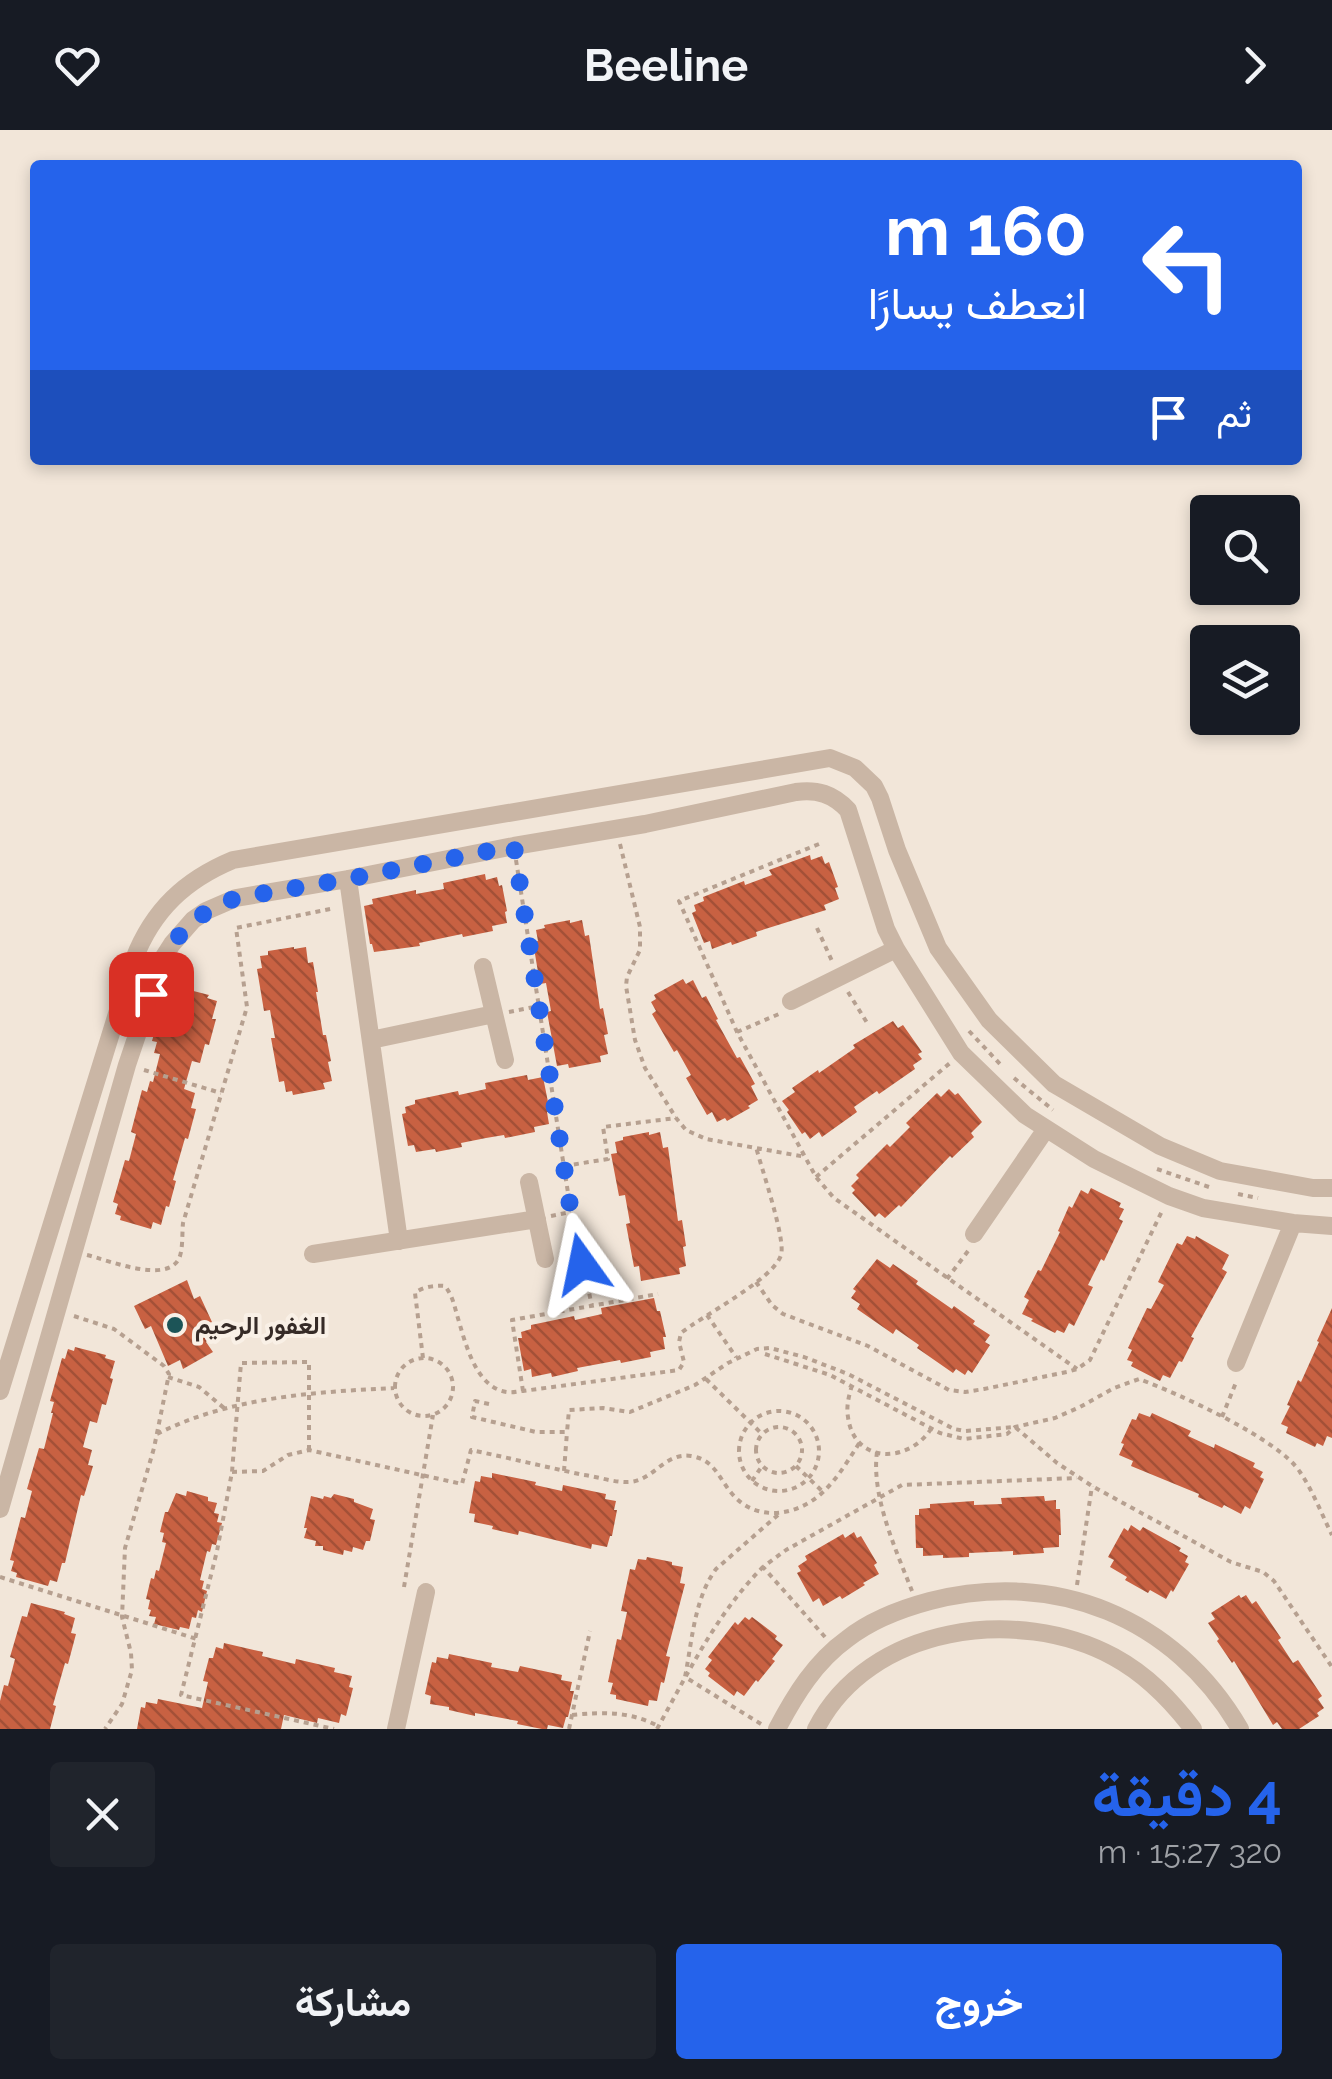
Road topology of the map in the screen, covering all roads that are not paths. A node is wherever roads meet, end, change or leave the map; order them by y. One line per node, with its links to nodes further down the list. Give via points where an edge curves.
1 (486, 816): 2 (street); 3 (street, via 830,758 874,786); 22 (street, via 233,860 172,898 134,959)
2 (490, 850): 4 (street, via 815,791 848,810); 5 (street)
3 (897, 850): 4 (street); 14 (street, via 938,948 989,1020 1054,1084 1160,1146 1220,1171)
4 (867, 865): 6 (street)
5 (348, 879): 10 (street); 23 (street, via 236,898 206,911 172,944 127,1064)
6 (896, 949): 8 (street); 12 (street, via 958,1048)
7 (483, 968): 9 (street)
8 (794, 1000)
9 (494, 1014): 10 (street); 11 (street)
10 (371, 1040): 19 (street)
11 (504, 1060)
12 (1046, 1129): 16 (street, via 1170,1196); 18 (street)
13 (529, 1182): 15 (street)
14 (1332, 1188)
15 (537, 1219): 19 (street); 21 (street)
16 (1293, 1223): 17 (street); 24 (street)
17 (1332, 1226)
18 (975, 1233)
19 (400, 1241): 20 (street)
20 (313, 1254)
21 (545, 1259)
22 (26, 1303): 23 (street); 25 (street)
23 (56, 1310): 26 (street)
24 (1238, 1360)
25 (0, 1392)
26 (0, 1508)
27 (426, 1592): 28 (street)
28 (396, 1729)
29 (777, 1729): 32 (street, via 813,1671 863,1628 918,1604 999,1591 1076,1599 1128,1620 1176,1653)
30 (816, 1729): 31 (street, via 844,1689 886,1658 933,1638 999,1629 1062,1637 1113,1656 1158,1688)
31 (1193, 1729)
32 (1240, 1729)

